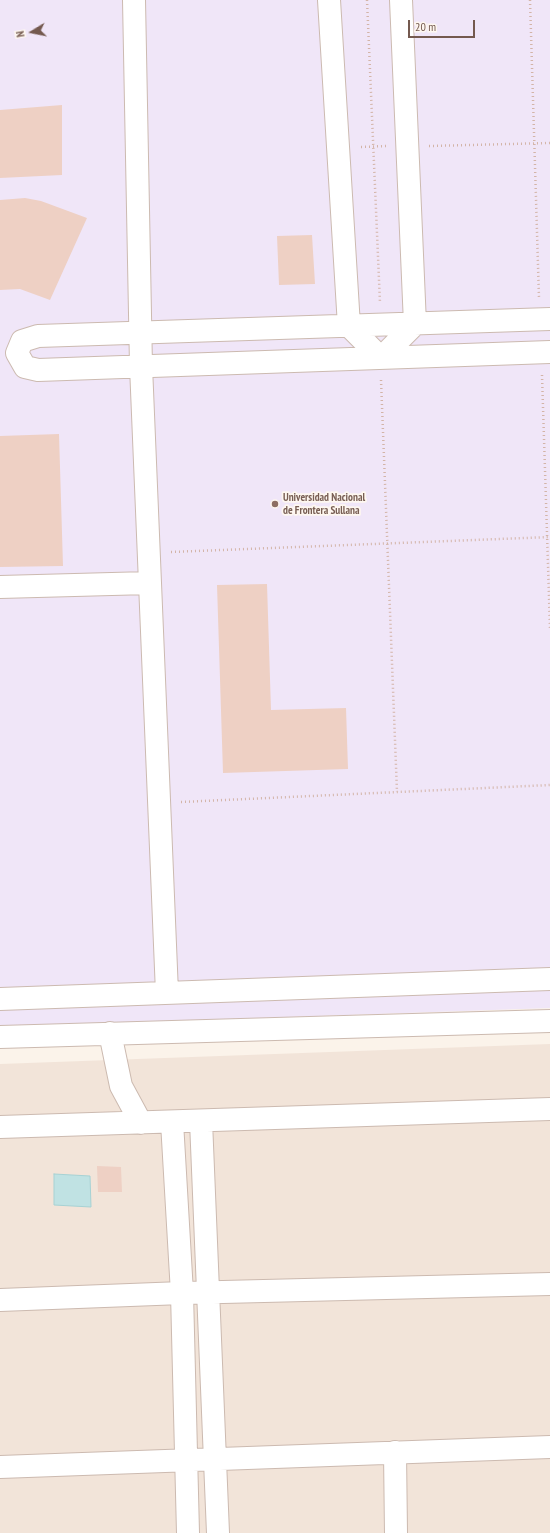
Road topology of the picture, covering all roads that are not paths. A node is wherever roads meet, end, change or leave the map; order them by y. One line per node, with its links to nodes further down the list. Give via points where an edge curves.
1 (134, 0): 7 (street)
2 (329, 0): 6 (street)
3 (401, 0): 5 (street)
4 (550, 319): 5 (street)
5 (415, 324): 6 (street); 9 (street)
6 (349, 326): 7 (street); 9 (street)
7 (141, 333): 10 (street); 10 (street, via 38,336 22,341 17,353 25,367 38,370)
8 (550, 352): 9 (street)
9 (381, 358): 10 (street)
10 (141, 366): 11 (street)
11 (149, 583): 12 (street); 14 (street)
12 (0, 587)
13 (550, 979): 14 (street)
14 (167, 993): 15 (street)
15 (0, 999)
16 (550, 1021): 17 (street)
17 (110, 1033): 18 (street); 22 (street, via 121,1086)
18 (0, 1038)
19 (550, 1109): 20 (street)
20 (201, 1121): 21 (street); 25 (street)
21 (172, 1122): 22 (street); 26 (street)
22 (140, 1123): 23 (street)
23 (0, 1127)
24 (550, 1284): 25 (street)
25 (209, 1292): 26 (street); 30 (street)
26 (182, 1293): 27 (street); 31 (street)
27 (0, 1300)
28 (550, 1447): 29 (street)
29 (395, 1452): 30 (street); 35 (street)
30 (215, 1458): 31 (street); 34 (street)
31 (186, 1459): 32 (street); 33 (street)
32 (0, 1466)
33 (188, 1533)
34 (218, 1533)
35 (396, 1533)

